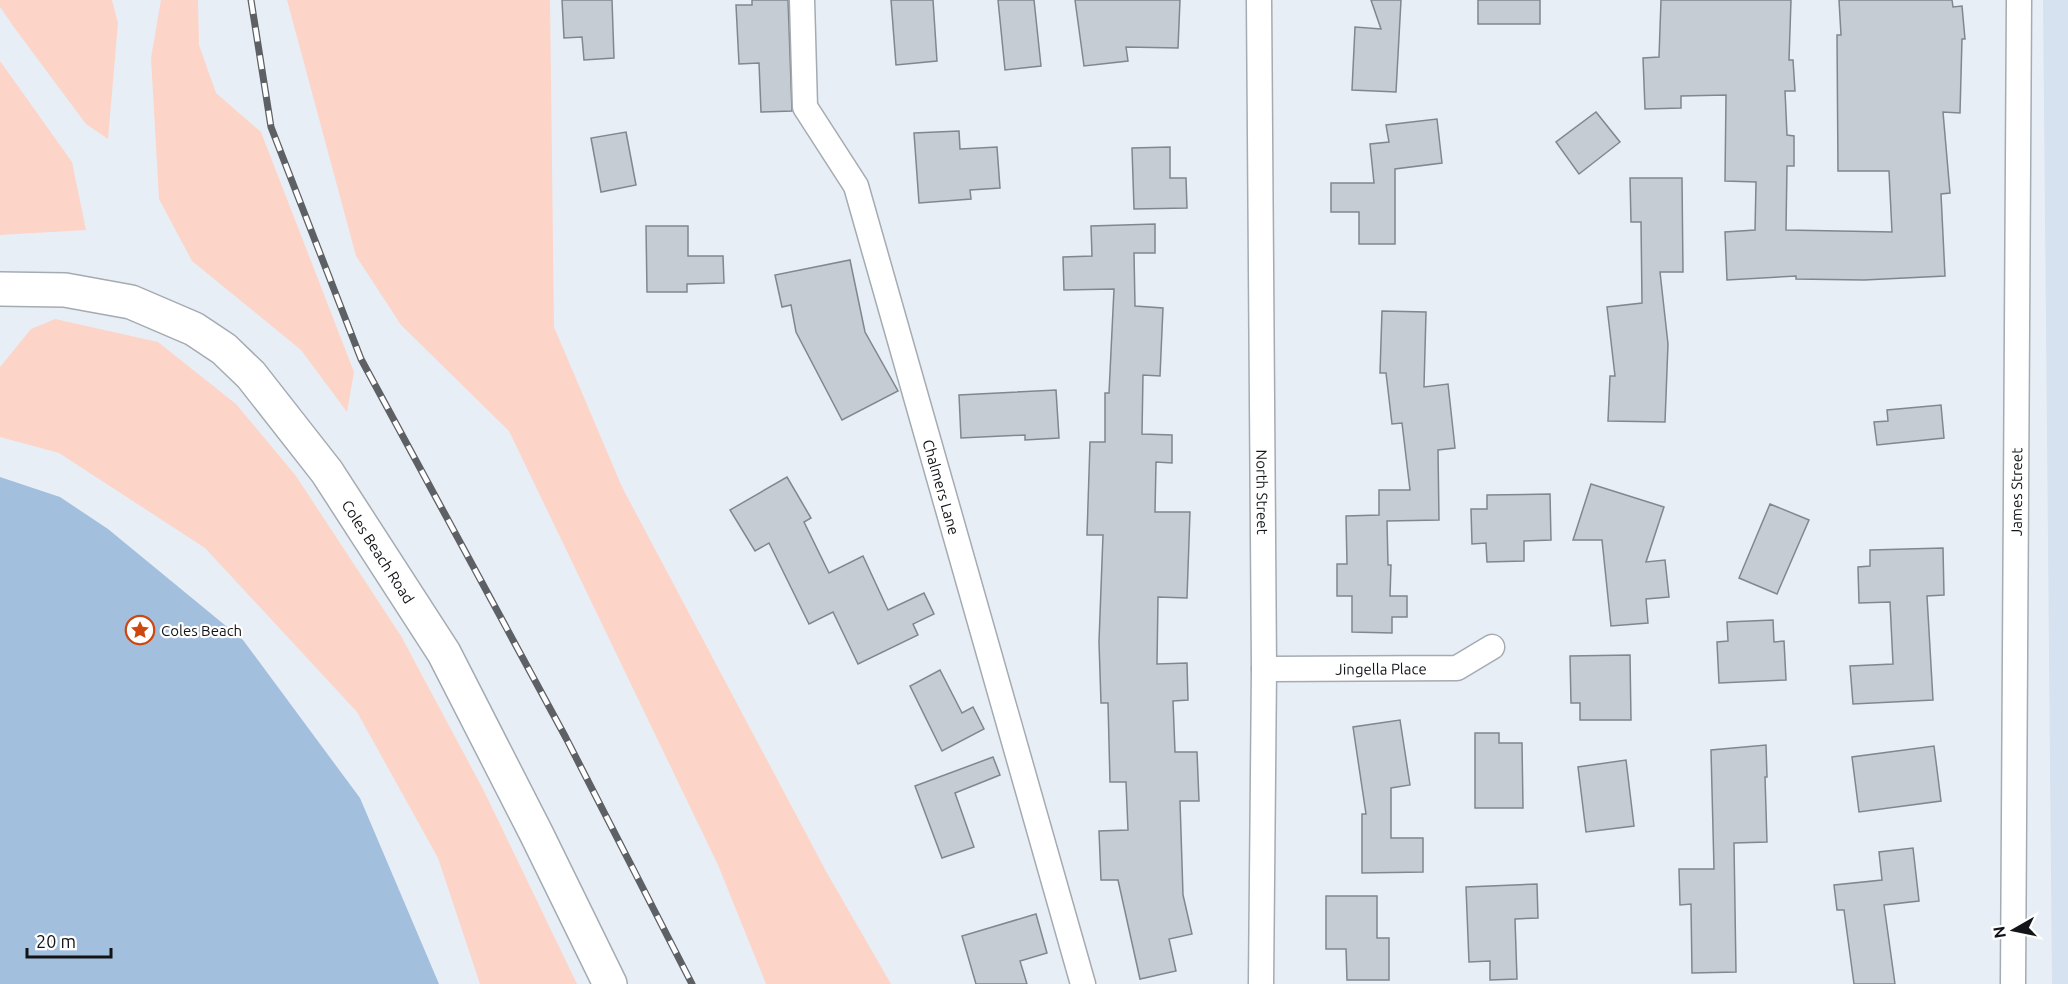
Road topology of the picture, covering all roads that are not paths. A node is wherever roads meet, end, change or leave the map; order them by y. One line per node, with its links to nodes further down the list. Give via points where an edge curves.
1 (802, 0): 8 (street, Chalmers Lane, via 804,107 856,186)
2 (1258, 0): 6 (street, North Street)
3 (2019, 0): 10 (street, James Street)
4 (0, 289): 7 (street, Coles Beach Road, via 65,290 131,302 194,329 224,349 251,375 327,472 444,653)
5 (1492, 647): 6 (street, Jingella Place, via 1457,668)
6 (1264, 669): 9 (street, North Street)
7 (609, 984)
8 (1083, 984)
9 (1262, 984)
10 (2013, 984)

